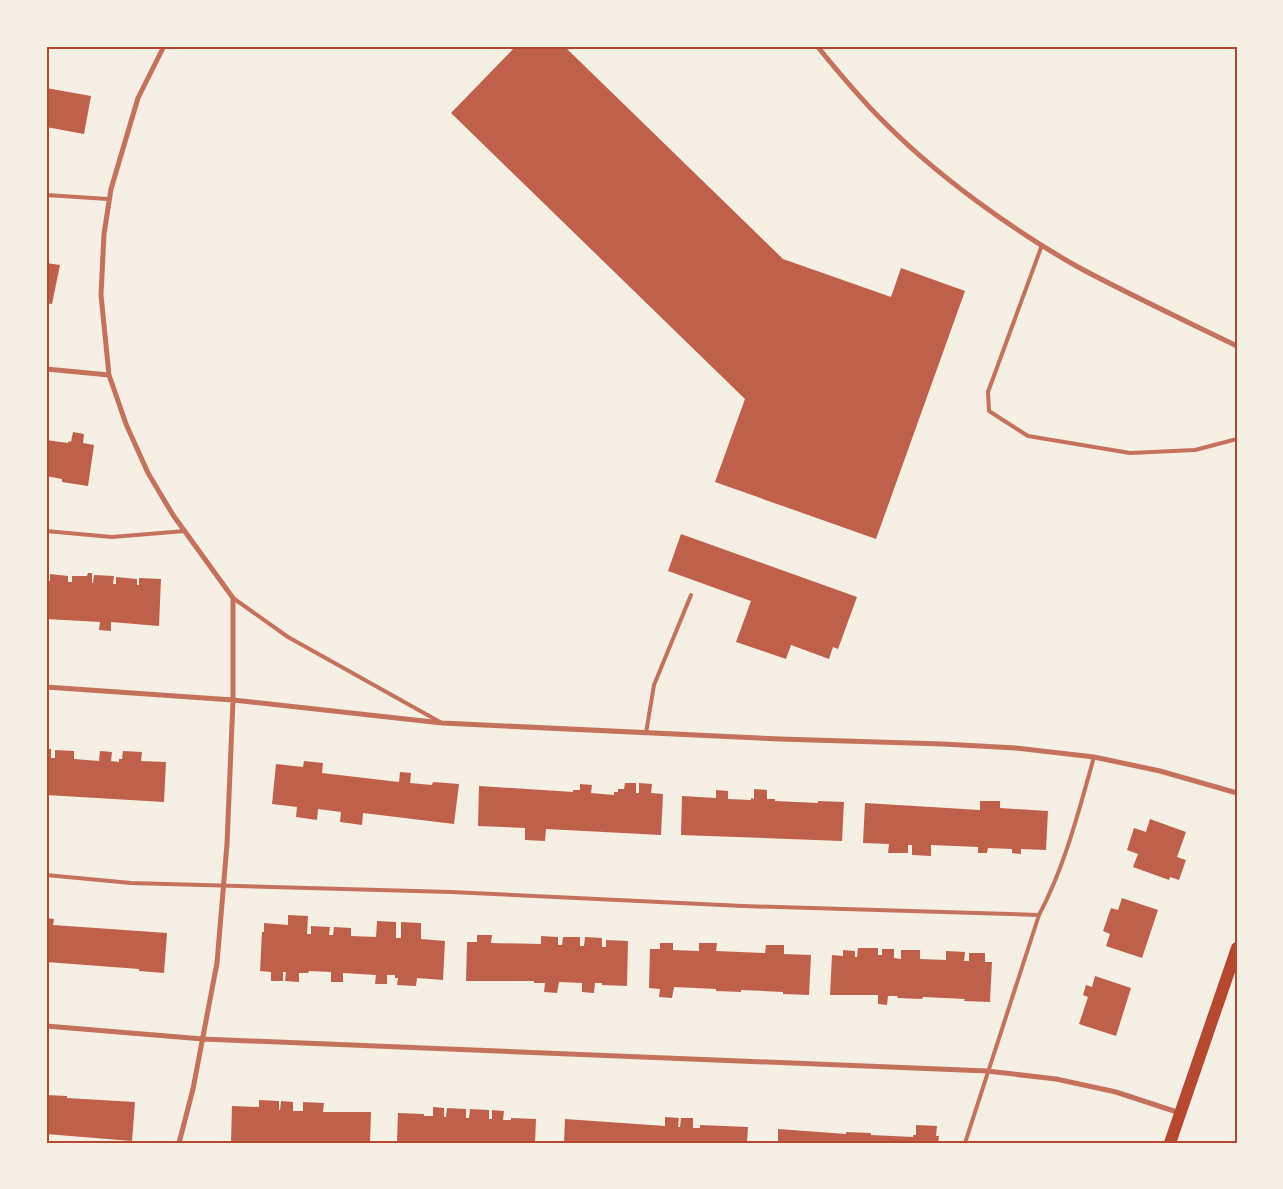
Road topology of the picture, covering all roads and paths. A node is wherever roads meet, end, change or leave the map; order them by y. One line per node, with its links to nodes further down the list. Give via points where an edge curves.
1 (164, 46): 4 (street, via 138,98)
2 (817, 46): 5 (street, via 886,125 924,159 968,195)
3 (46, 195): 4 (lane)
4 (108, 199): 8 (street, via 101,295)
5 (1042, 245): 6 (street); 9 (lane, via 988,392 989,411 1028,436 1130,453 1195,450)
6 (1237, 346)
7 (46, 369): 8 (street)
8 (109, 375): 11 (street, via 148,473 172,516)
9 (1237, 439)
10 (46, 531): 11 (lane, via 112,537)
11 (185, 532): 13 (street)
12 (691, 595): 17 (lane, via 654,685)
13 (233, 598): 15 (street); 16 (lane, via 288,637)
14 (46, 687): 15 (street)
15 (233, 700): 16 (street); 21 (street)
16 (442, 723): 17 (street)
17 (646, 733): 18 (street, via 944,744)
18 (1094, 757): 19 (street, via 1160,771); 22 (lane, via 1071,835)
19 (1237, 793)
20 (46, 874): 21 (lane, via 131,883)
21 (224, 885): 22 (lane); 25 (street, via 217,964)
22 (1038, 915): 26 (lane)
23 (1236, 953): 27 (main road)
24 (46, 1026): 25 (street)
25 (203, 1038): 26 (street); 28 (street)
26 (987, 1071): 27 (street, via 1056,1079 1116,1092); 29 (lane)
27 (1180, 1113): 30 (main road)
28 (180, 1143)
29 (965, 1143)
30 (1170, 1143)

